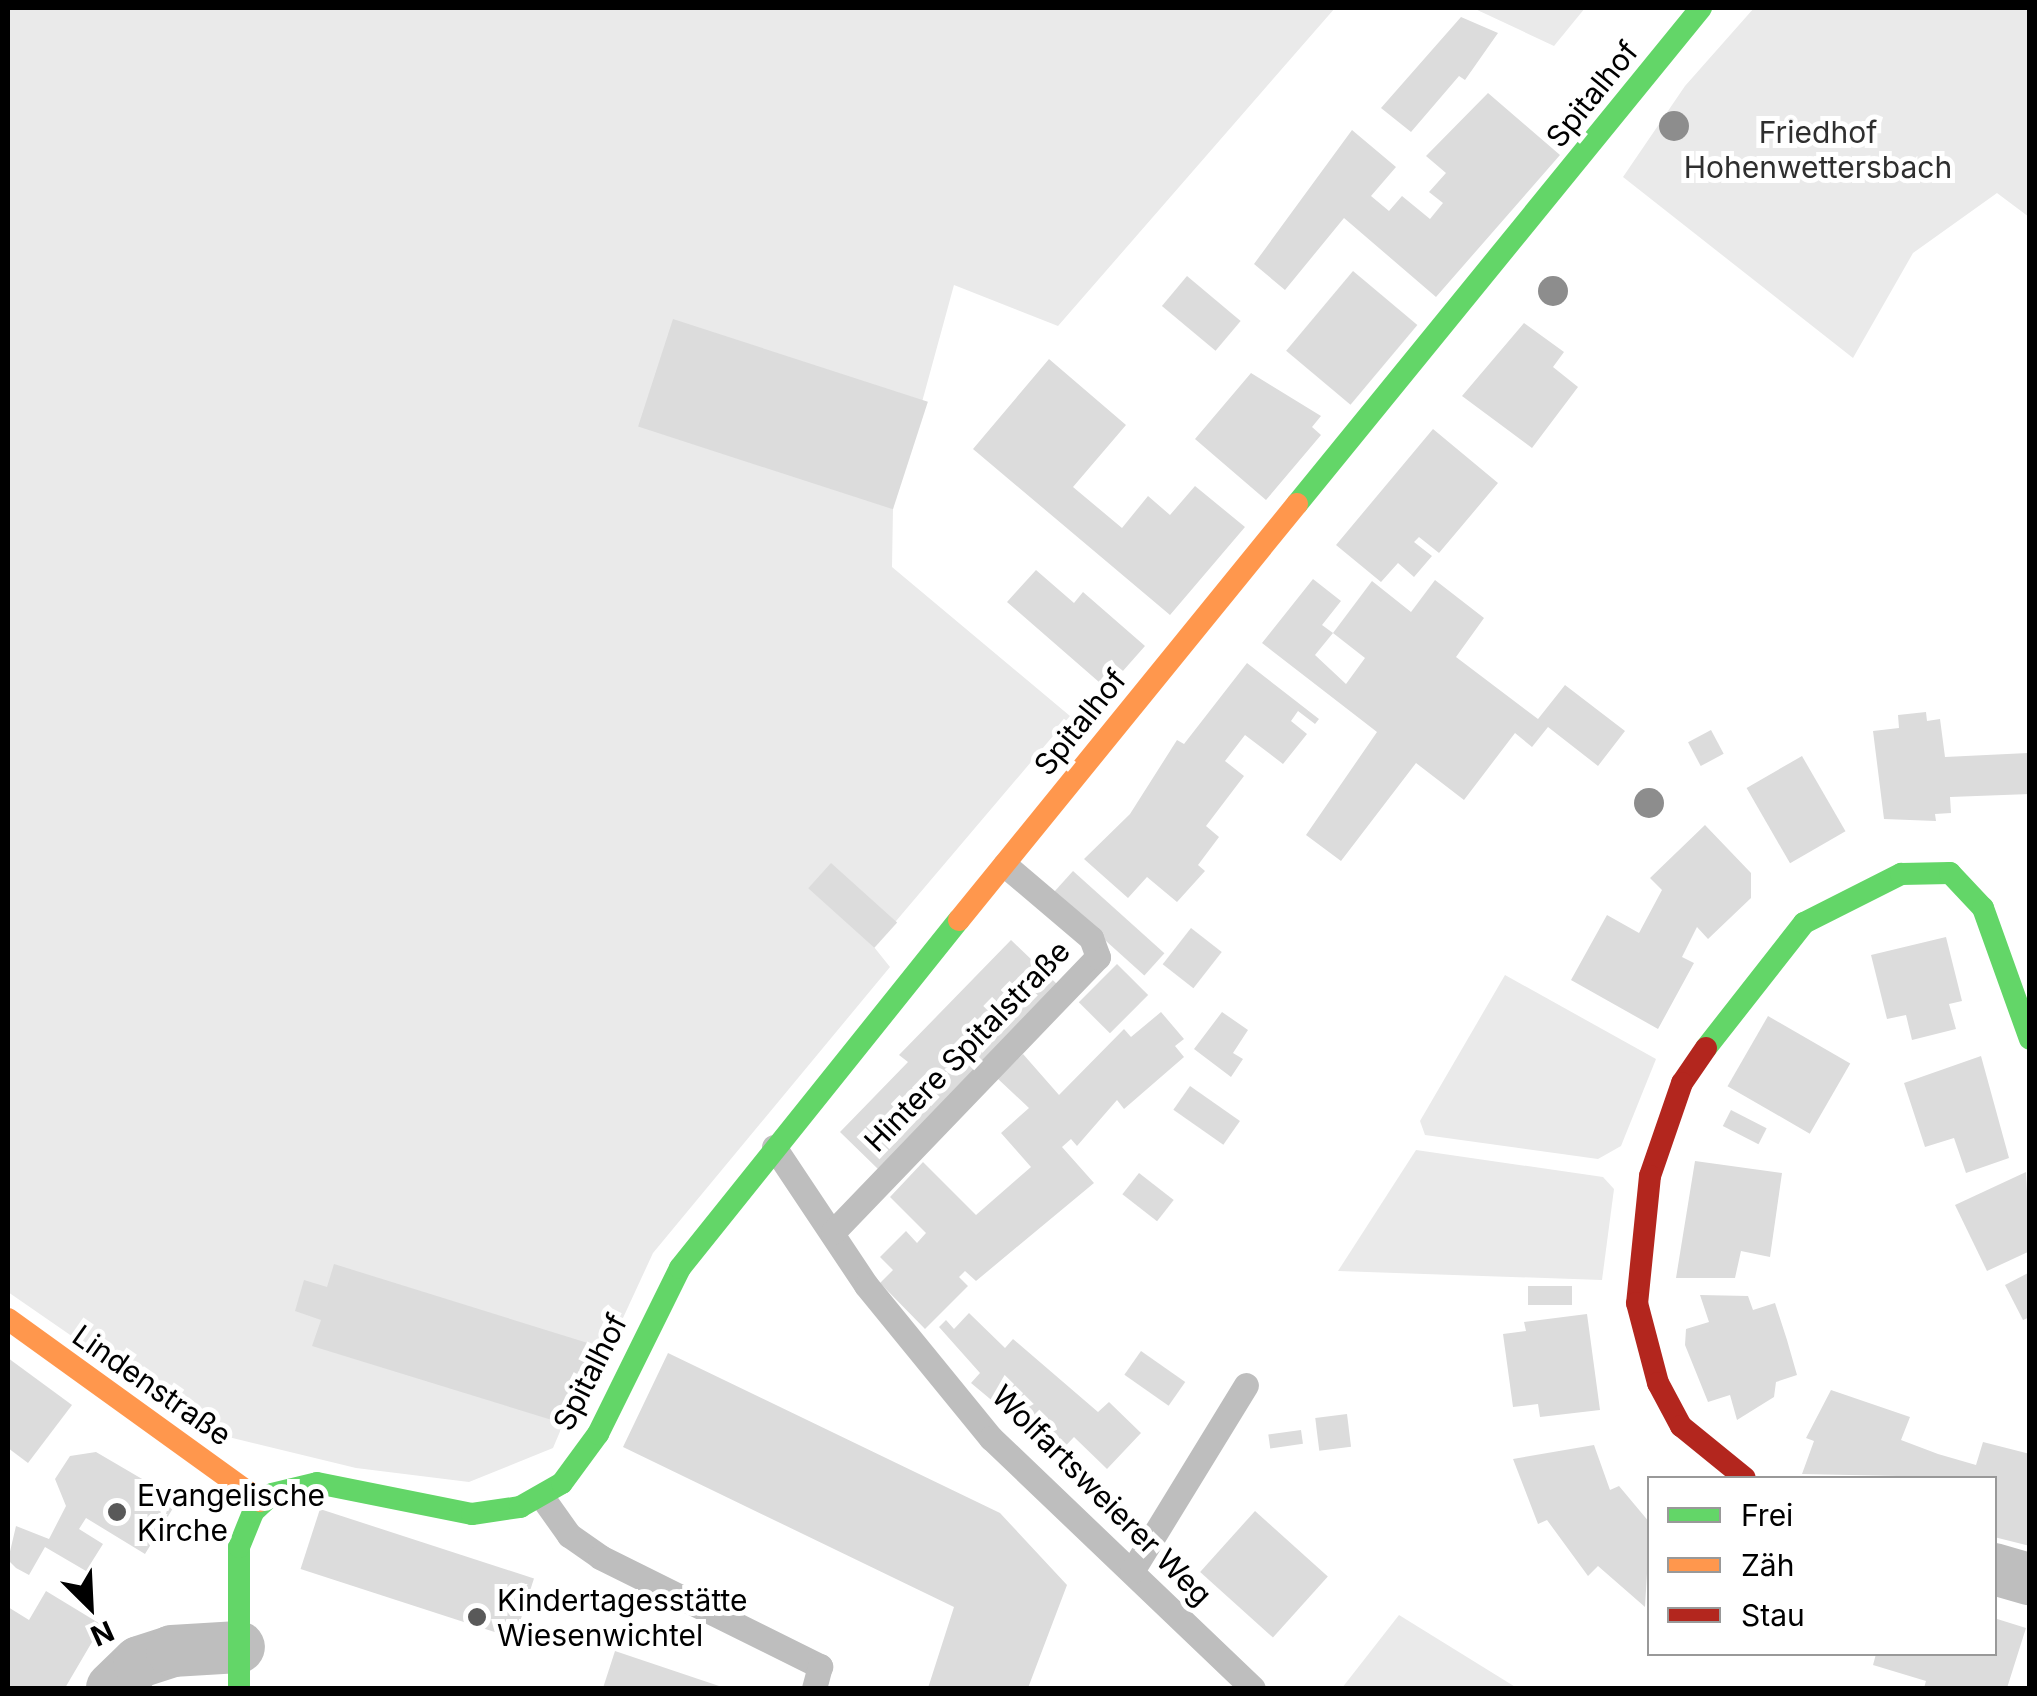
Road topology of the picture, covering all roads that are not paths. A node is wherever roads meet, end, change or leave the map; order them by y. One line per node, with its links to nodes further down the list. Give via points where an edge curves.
1 (1701, 8): 2 (street, Spitalhof)
2 (1005, 865): 4 (street, Spitalhof); 5 (lane, Hintere Spitalstraße, via 1091,938 1098,957)
3 (2030, 1039): 8 (street, via 1983,908 1950,873 1902,874 1804,924 1758,973 1682,1084 1650,1176 1637,1303 1658,1383 1681,1426)
4 (774, 1146): 5 (lane, Wolfartsweierer Weg); 9 (street, Spitalhof, via 680,1268 582,1458)
5 (833, 1232): 12 (lane, Wolfartsweierer Weg, via 866,1285 991,1438)
6 (8, 1319): 10 (street, Lindenstraße)
7 (1246, 1385): 12 (lane)
8 (1743, 1476)
9 (542, 1497): 10 (street, via 472,1514 317,1482); 16 (lane, via 569,1535 600,1557 820,1666)
10 (260, 1501): 14 (street, via 240,1547)
11 (1997, 1570): 13 (street)
12 (1132, 1571): 17 (lane, Wolfartsweierer Weg)
13 (2030, 1580)
14 (239, 1668): 15 (street, via 172,1651 139,1662)
15 (112, 1688)
16 (814, 1688)
17 (1253, 1688)

